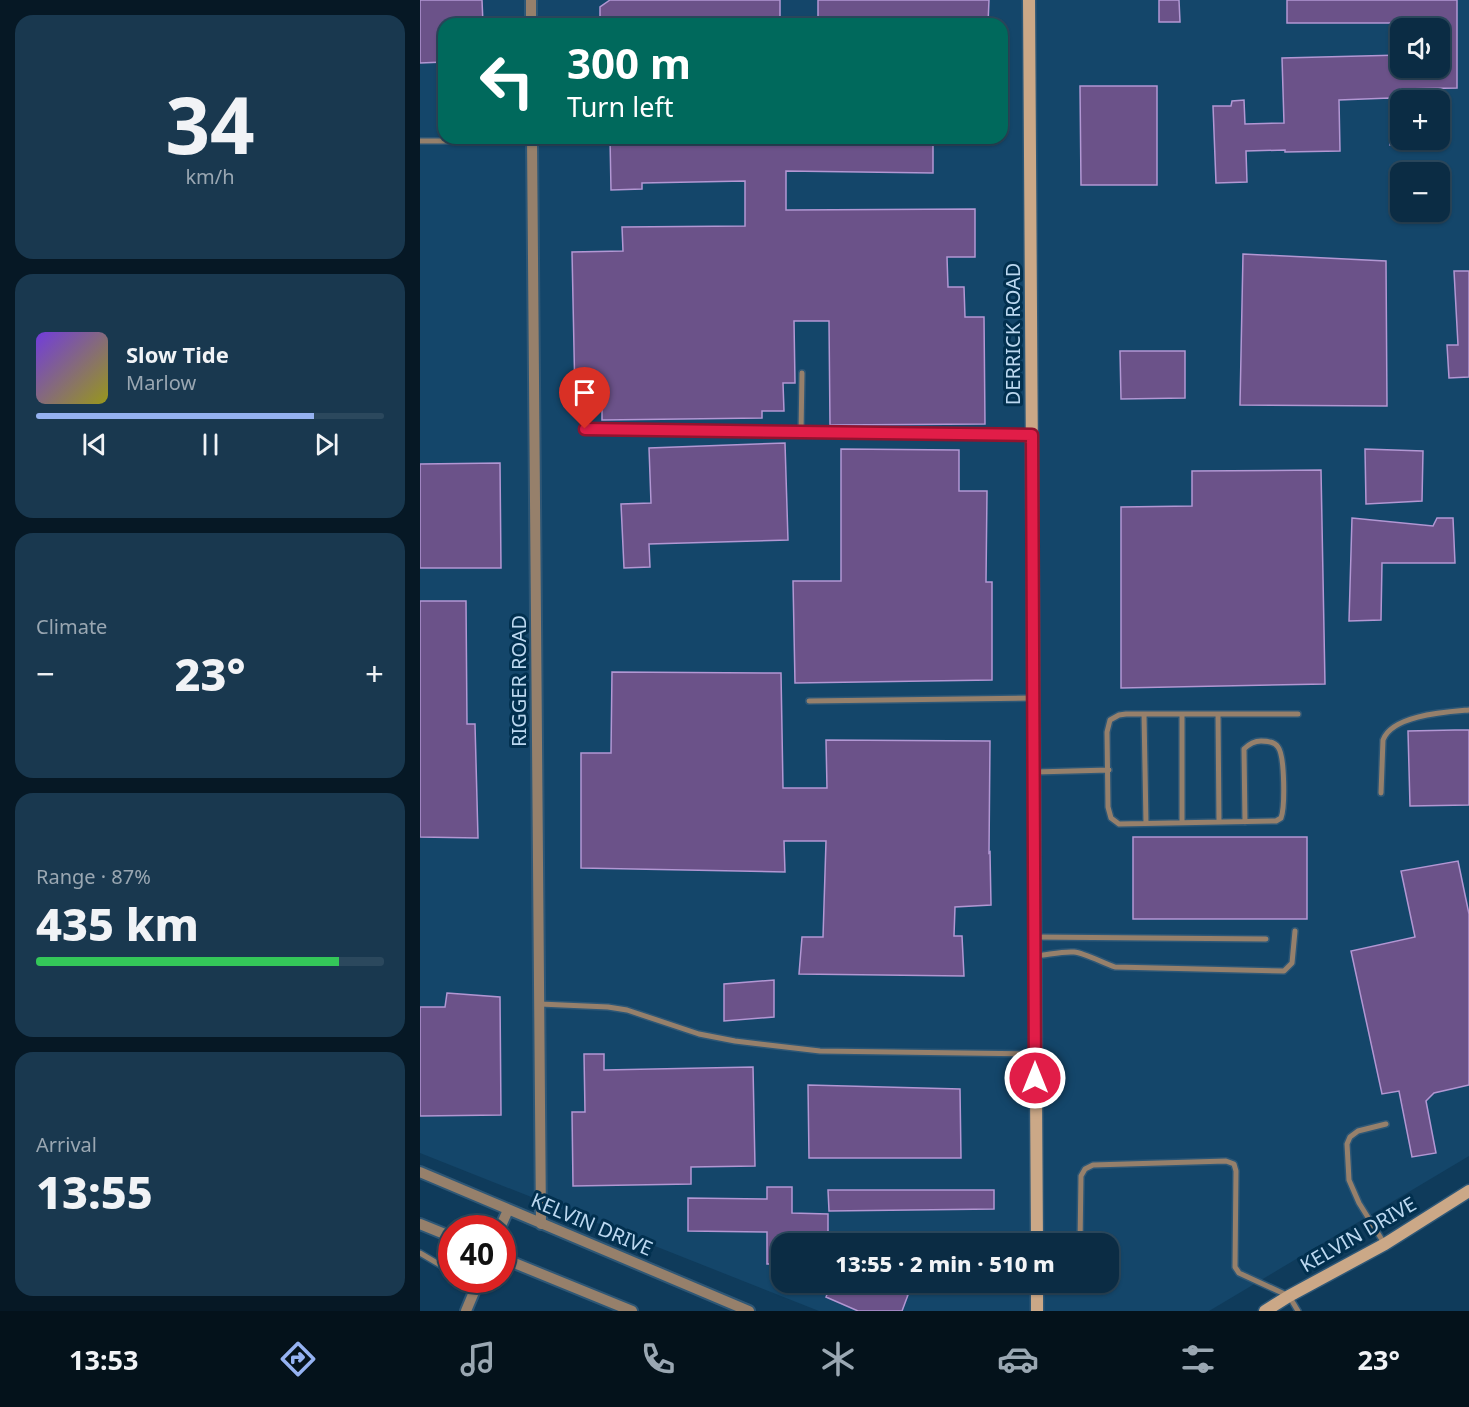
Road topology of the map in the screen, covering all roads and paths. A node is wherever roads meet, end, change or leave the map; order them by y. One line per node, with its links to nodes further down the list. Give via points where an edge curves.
1 (531, 0): 3 (street)
2 (1029, 0): 10 (street, DERRICK ROAD)
3 (531, 18)
4 (420, 141): 5 (lane)
5 (438, 141)
6 (532, 144): 29 (street, RIGGER ROAD)
7 (802, 373): 9 (lane)
8 (585, 429): 9 (lane)
9 (801, 432): 10 (lane)
10 (1032, 435): 11 (street, DERRICK ROAD)
11 (1033, 698): 12 (lane); 19 (street, DERRICK ROAD)
12 (809, 701)
13 (1469, 710): 20 (lane, via 1419,717 1386,733)
14 (1144, 714): 15 (lane); 18 (lane, via 1119,715 1110,720); 24 (lane)
15 (1182, 714): 16 (lane); 21 (lane)
16 (1218, 714): 17 (lane); 22 (lane)
17 (1298, 714)
18 (1108, 771): 19 (lane); 24 (lane, via 1111,818 1119,824)
19 (1034, 772): 26 (street, DERRICK ROAD)
20 (1381, 793)
21 (1182, 822): 22 (lane); 24 (lane)
22 (1219, 822): 23 (lane)
23 (1245, 822): 23 (lane, via 1244,749 1254,742 1272,742 1282,757 1283,814 1276,821)
24 (1146, 823)
25 (1295, 931): 28 (lane, via 1292,963 1284,971 1115,967 1074,952)
26 (1034, 936): 27 (lane); 28 (street, DERRICK ROAD)
27 (1266, 939)
28 (1035, 956): 30 (street, DERRICK ROAD)
29 (538, 1004): 30 (lane, via 627,1010 699,1034 820,1051); 37 (street, RIGGER ROAD)
30 (1035, 1054): 39 (street, DERRICK ROAD)
31 (1386, 1124): 41 (lane, via 1358,1131 1347,1144 1349,1180)
32 (420, 1172): 34 (street, KELVIN DRIVE)
33 (1469, 1191): 41 (street, KELVIN DRIVE)
34 (508, 1209): 35 (street); 37 (street, KELVIN DRIVE)
35 (505, 1215)
36 (420, 1224): 38 (street)
37 (541, 1224): 50 (street, KELVIN DRIVE)
38 (438, 1231)
39 (1037, 1233)
40 (1080, 1233): 47 (lane, via 1081,1176 1093,1165 1226,1161 1234,1164 1236,1171 1235,1266 1239,1274)
41 (1385, 1244): 47 (street, KELVIN DRIVE)
42 (420, 1252): 43 (lane)
43 (438, 1262)
44 (516, 1264): 49 (street)
45 (473, 1293): 48 (street)
46 (1037, 1293): 51 (street)
47 (1289, 1296): 52 (street, KELVIN DRIVE); 53 (lane)
48 (466, 1311)
49 (632, 1311)
50 (749, 1311)
51 (1037, 1311)
52 (1265, 1311)
53 (1298, 1311)

